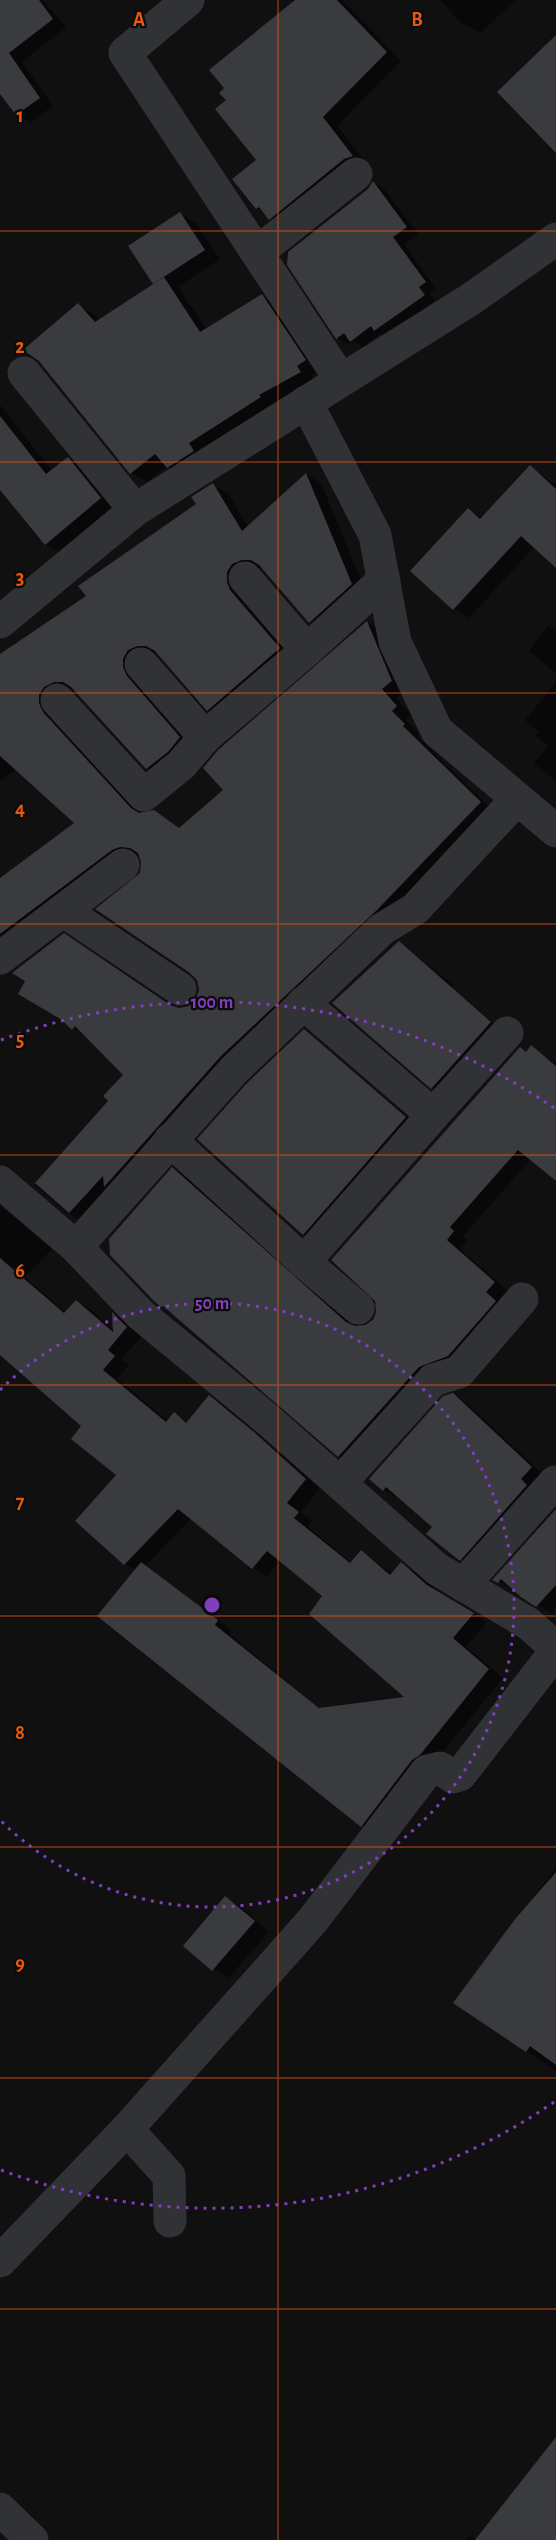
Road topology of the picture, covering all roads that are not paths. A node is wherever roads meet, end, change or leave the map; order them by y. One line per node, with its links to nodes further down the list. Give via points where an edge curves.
1 (188, 0): 4 (street, via 125,53)
2 (356, 174): 4 (street)
3 (556, 239): 6 (street, via 471,299)
4 (258, 252): 6 (street)
5 (24, 373): 8 (street)
6 (341, 380): 7 (street)
7 (306, 402): 8 (street); 10 (street, via 375,535)
8 (135, 510): 11 (street)
9 (245, 578): 12 (street)
10 (384, 580): 12 (street); 16 (street, via 395,642 437,731)
11 (0, 622)
12 (307, 650): 15 (street)
13 (141, 664): 15 (street)
14 (57, 699): 15 (street, via 144,795 181,765)
15 (205, 737)
16 (518, 799): 17 (street); 22 (street, via 415,909 382,929)
17 (556, 831)
18 (123, 865): 19 (street)
19 (64, 911): 20 (street); 21 (street)
20 (0, 958)
21 (180, 989)
22 (303, 1003): 24 (street); 25 (street)
23 (507, 1033): 24 (street)
24 (433, 1114): 28 (street)
25 (170, 1140): 27 (street); 28 (street)
26 (0, 1182): 27 (street)
27 (76, 1247): 32 (street, via 140,1314)
28 (304, 1262): 30 (street)
29 (522, 1299): 32 (street, via 459,1372 433,1380)
30 (358, 1308)
31 (555, 1482): 33 (street)
32 (340, 1483): 33 (street, via 437,1569)
33 (463, 1585): 34 (street, via 529,1624)
34 (556, 1649): 35 (street, via 460,1774 453,1776 440,1767 427,1770 313,1920)
35 (128, 2129): 36 (street, via 169,2176); 37 (street)
36 (170, 2222)
37 (0, 2261)
38 (0, 2509): 39 (street)
39 (33, 2540)

